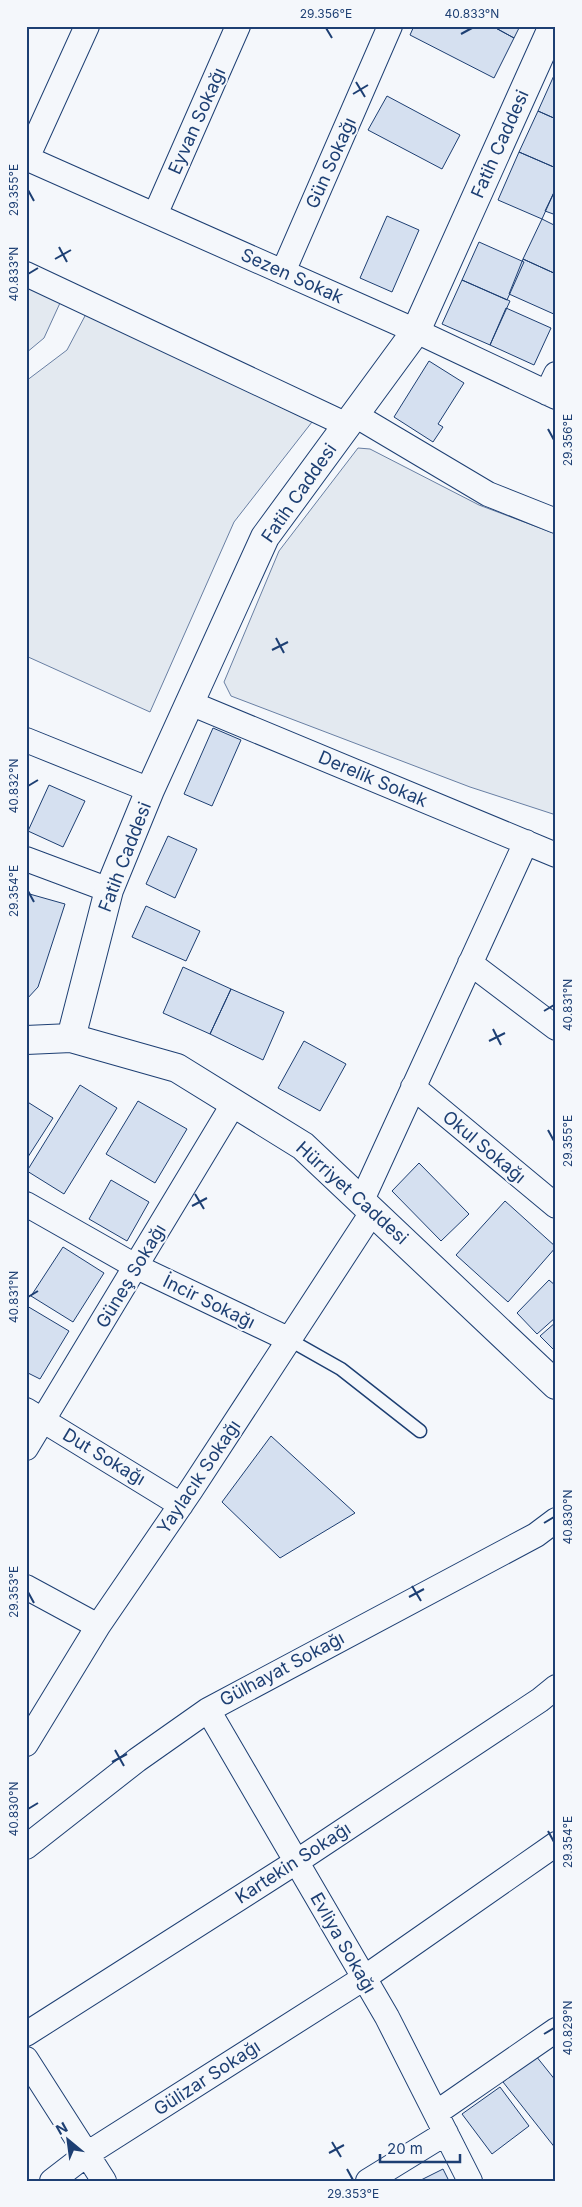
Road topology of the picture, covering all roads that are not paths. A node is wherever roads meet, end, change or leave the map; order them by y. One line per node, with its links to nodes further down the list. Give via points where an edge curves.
1 (238, 26): 6 (street, Eyvan Sokağı)
2 (390, 26): 7 (street, Gün Sokağı)
3 (553, 26): 9 (street, Fatih Caddesi)
4 (86, 27): 5 (street)
5 (27, 158): 6 (street, Sezen Sokak)
6 (155, 215): 7 (street, Sezen Sokak)
7 (283, 272): 9 (street, Sezen Sokak)
8 (26, 274): 11 (street)
9 (416, 331): 10 (street, Sezen Sokak); 11 (street, Fatih Caddesi)
10 (553, 388)
11 (351, 420): 12 (street, via 488,494); 13 (street, Fatih Caddesi, via 265,537)
12 (556, 521)
13 (190, 703): 15 (street, Fatih Caddesi); 16 (street, Derelik Sokak)
14 (26, 740): 15 (street)
15 (150, 790): 19 (street, Fatih Caddesi)
16 (526, 842): 17 (street, Derelik Sokak); 20 (street, Yaylacık Sokağı)
17 (556, 855)
18 (26, 858): 19 (street)
19 (109, 890): 22 (street, Fatih Caddesi)
20 (470, 964): 21 (street); 24 (street, Yaylacık Sokağı)
21 (556, 1028)
22 (71, 1038): 23 (street, Hürriyet Caddesi); 25 (street, Hürriyet Caddesi, via 177,1068)
23 (26, 1040)
24 (413, 1087): 27 (street, Yaylacık Sokağı); 28 (street, Okul Sokağı)
25 (234, 1104): 27 (street, Hürriyet Caddesi, via 304,1146); 29 (street, Güneş Sokağı)
26 (26, 1204): 29 (street, İncir Sokağı)
27 (367, 1205): 30 (street, Yaylacık Sokağı); 31 (street, Hürriyet Caddesi)
28 (556, 1206)
29 (137, 1267): 30 (street, İncir Sokağı); 32 (street, Güneş Sokağı)
30 (288, 1339): 33 (lane, via 341,1369); 35 (street, Yaylacık Sokağı)
31 (556, 1385)
32 (35, 1415): 34 (street, Güneş Sokağı); 35 (street, Dut Sokağı)
33 (420, 1431)
34 (26, 1448)
35 (181, 1505): 38 (street, Yaylacık Sokağı)
36 (556, 1520): 40 (street, Gülhayat Sokağı, via 536,1535)
37 (26, 1587): 38 (street)
38 (98, 1626): 41 (street, Yaylacık Sokağı)
39 (556, 1687): 44 (street, Kartekin Sokağı)
40 (208, 1710): 43 (street, Gülhayat Sokağı, via 137,1760); 44 (street, Evliya Sokağı)
41 (26, 1744)
42 (556, 1844): 45 (street, Gülizar Sokağı)
43 (26, 1847)
44 (296, 1862): 45 (street, Evliya Sokağı); 47 (street, Kartekin Sokağı)
45 (364, 1978): 49 (street, Evliya Sokağı); 50 (street, Gülizar Sokağı)
46 (556, 2030): 49 (street)
47 (26, 2034)
48 (26, 2059): 50 (street)
49 (441, 2123): 53 (street); 54 (street, Evliya Sokağı)
50 (87, 2154): 51 (street, Gülizar Sokağı); 52 (street)
51 (52, 2181)
52 (104, 2181)
53 (368, 2181)
54 (470, 2181)

